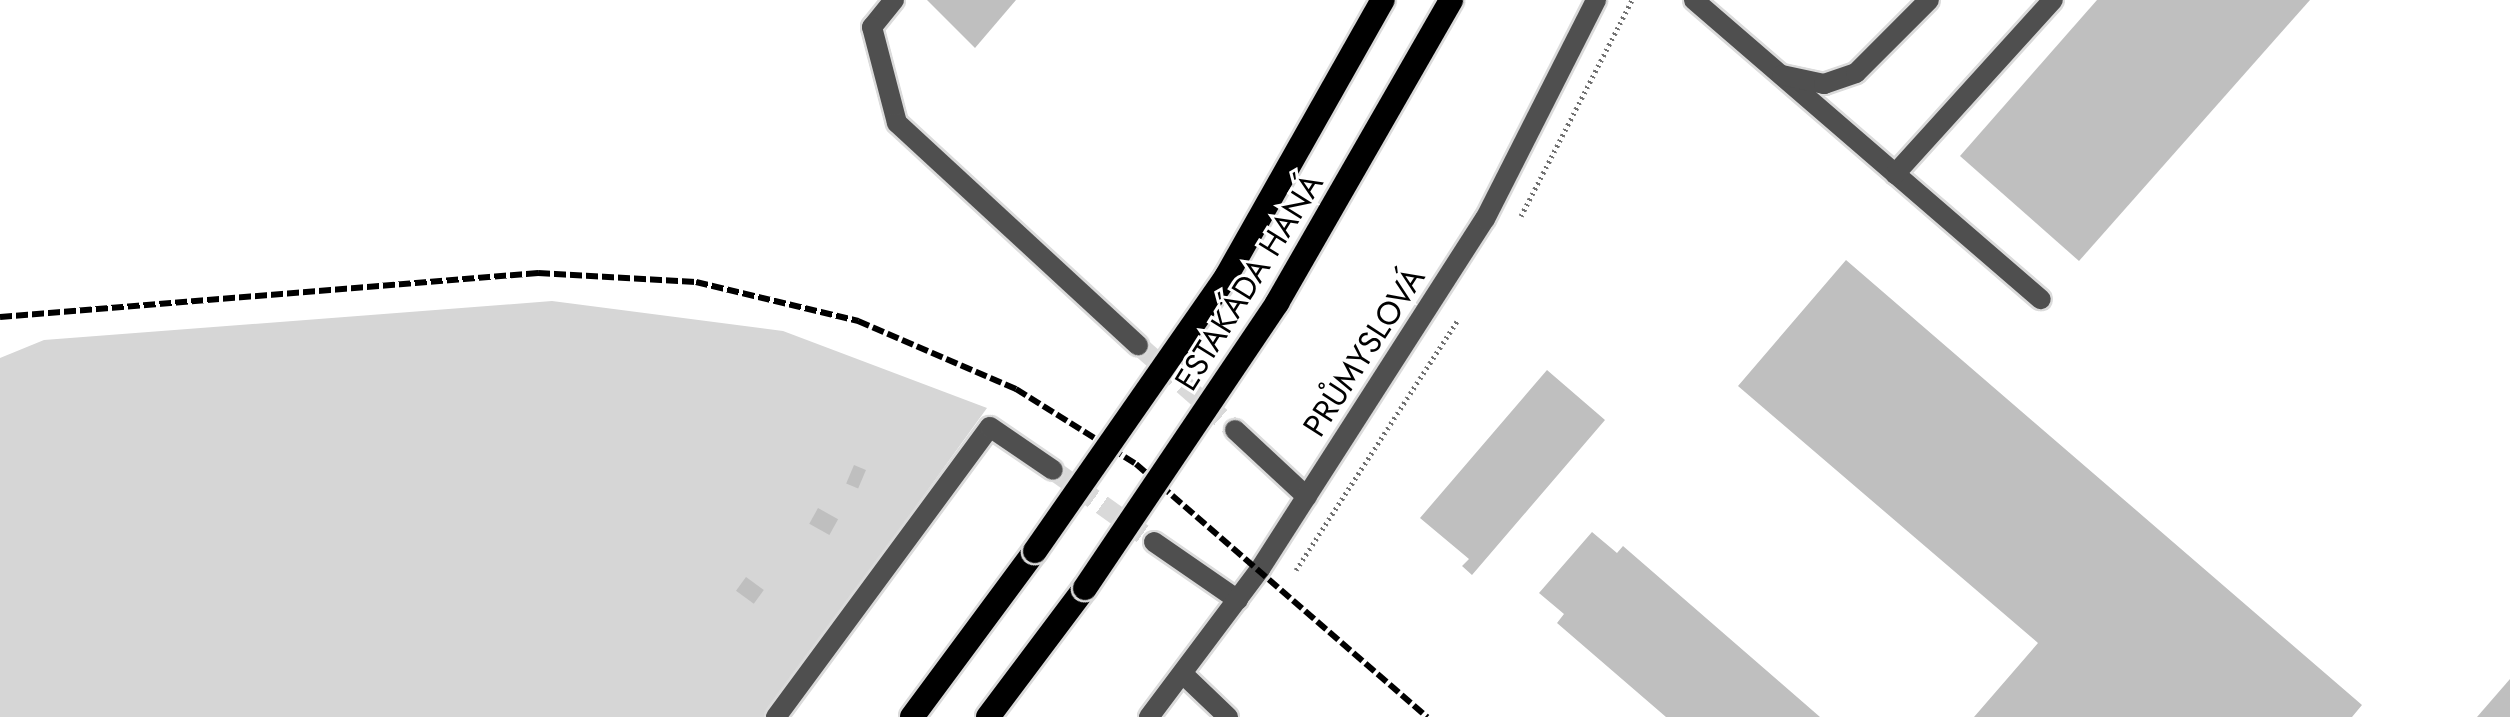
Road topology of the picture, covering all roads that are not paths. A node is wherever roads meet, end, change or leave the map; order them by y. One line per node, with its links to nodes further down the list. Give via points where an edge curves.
1 (894, 0): 11 (street, via 872,27 897,123)
2 (1383, 0): 19 (highway, ESTAKÁDA HANÁ, bridge, via 1226,277)
3 (1451, 0): 20 (highway, ESTAKÁDA HANÁ, bridge, via 1277,303 1085,588)
4 (1596, 0): 14 (street, PRŮMYSLOVÁ, via 1485,219)
5 (1694, 0): 8 (street)
6 (1929, 0): 8 (street, via 1856,73 1824,84)
7 (2053, 0): 9 (street)
8 (1781, 75): 9 (street)
9 (1895, 174): 10 (street)
10 (2041, 299)
11 (1138, 345)
12 (1235, 430): 14 (street)
13 (1053, 470): 18 (street, via 990,427)
14 (1307, 497): 16 (street, PRŮMYSLOVÁ)
15 (1154, 542): 16 (street)
16 (1238, 600): 17 (street, PRŮMYSLOVÁ)
17 (1184, 675): 21 (street, PRŮMYSLOVÁ); 22 (street)
18 (776, 717)
19 (912, 717)
20 (988, 717)
21 (1149, 717)
22 (1228, 717)

